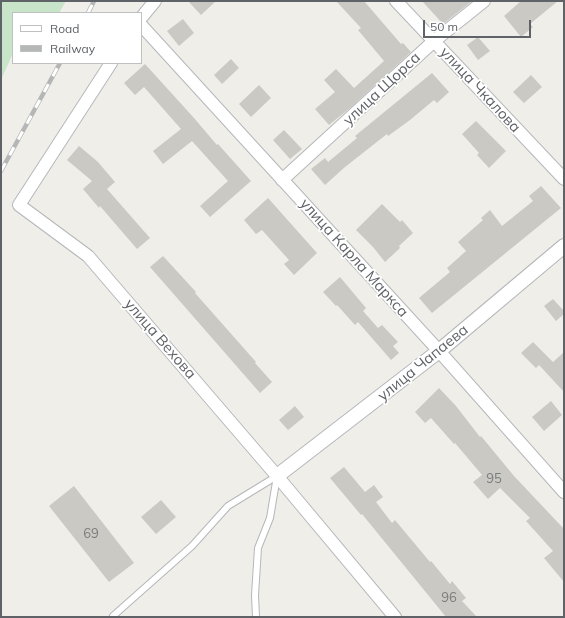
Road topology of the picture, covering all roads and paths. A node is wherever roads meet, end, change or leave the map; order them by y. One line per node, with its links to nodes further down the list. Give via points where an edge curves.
1 (155, 1): 4 (street)
2 (396, 1): 6 (street, улица Чкалова)
3 (484, 1): 6 (street, улица Щорса)
4 (142, 17)
5 (142, 26): 9 (street, улица Карла Маркса)
6 (434, 41): 8 (street, улица Чкалова); 9 (street, улица Щорса)
7 (110, 64): 12 (street, улица Вехова, via 19,205 88,256)
8 (564, 179)
9 (282, 180): 11 (street, улица Карла Маркса)
10 (564, 246): 11 (street, улица Чапаева)
11 (439, 352): 12 (street, улица Чапаева); 13 (street, улица Карла Маркса)
12 (277, 476): 14 (lane, via 228,506 192,546); 15 (lane, via 270,518 258,548); 16 (street, улица Вехова)
13 (564, 492)
14 (114, 617)
15 (256, 617)
16 (396, 617)

